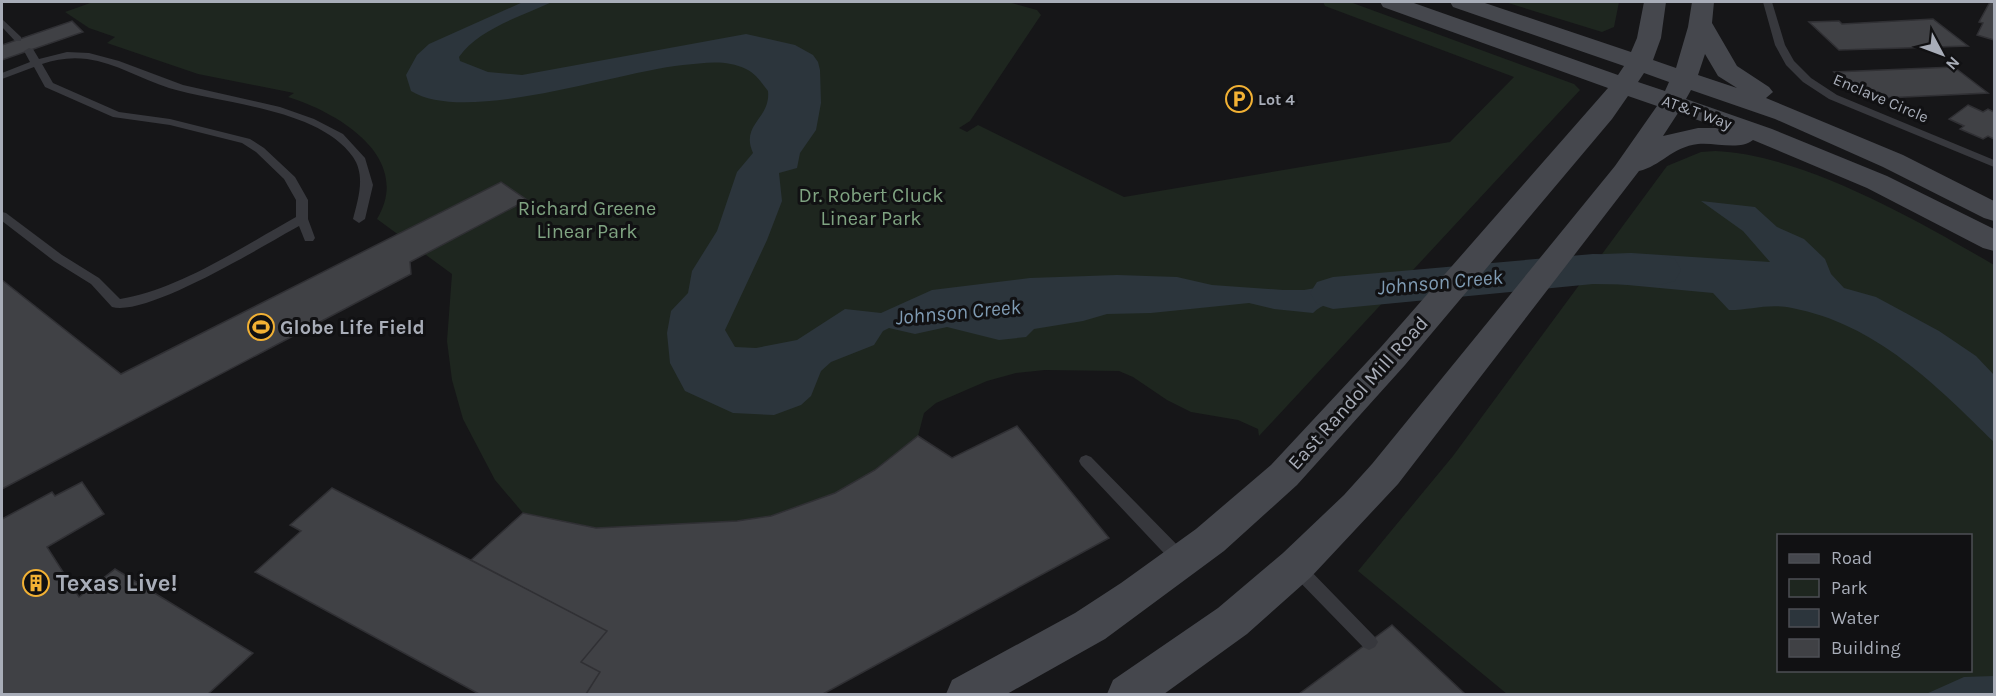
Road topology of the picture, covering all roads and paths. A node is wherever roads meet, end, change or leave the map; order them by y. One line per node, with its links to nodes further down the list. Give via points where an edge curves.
1 (1391, 2): 10 (main road, AT&T Way)
2 (1461, 2): 10 (main road, AT&T Way)
3 (1655, 2): 10 (main road, East Randol Mill Road, via 1649,38)
4 (1767, 2): 16 (lane, Enclave Circle, via 1779,45 1806,80 1833,97)
5 (1702, 13): 12 (main road); 14 (main road, via 1717,57 1733,76)
6 (2, 22): 7 (lane)
7 (18, 39)
8 (29, 51): 9 (lane)
9 (35, 64): 11 (lane); 20 (lane, via 49,85 117,115 170,122 246,141 289,177 302,200); 21 (lane, via 85,55 179,87 261,103 308,118 338,137 364,167 369,190)
10 (1632, 74): 12 (main road, AT&T Way); 13 (main road, AT&T Way); 25 (main road, East Randol Mill Road, via 1551,175 1284,475)
11 (2, 76)
12 (1685, 79): 13 (main road); 14 (main road, AT&T Way, via 1784,113)
13 (1670, 102): 15 (main road, AT&T Way); 17 (main road, via 1659,125)
14 (1854, 144): 18 (main road, AT&T Way)
15 (1786, 145): 17 (main road, via 1740,137 1698,136 1665,144); 23 (main road, AT&T Way, via 1876,182)
16 (1995, 164)
17 (1625, 172): 26 (main road, via 1364,498)
18 (1995, 212)
19 (2, 216): 20 (lane, via 95,281 117,304 133,304)
20 (302, 219): 22 (lane)
21 (359, 219)
22 (309, 238)
23 (1995, 241)
24 (1086, 461): 25 (lane)
25 (1182, 561): 28 (main road, East Randol Mill Road, via 1090,626)
26 (1296, 566): 27 (lane); 29 (main road, via 1226,625)
27 (1369, 642)
28 (967, 694)
29 (1128, 694)

